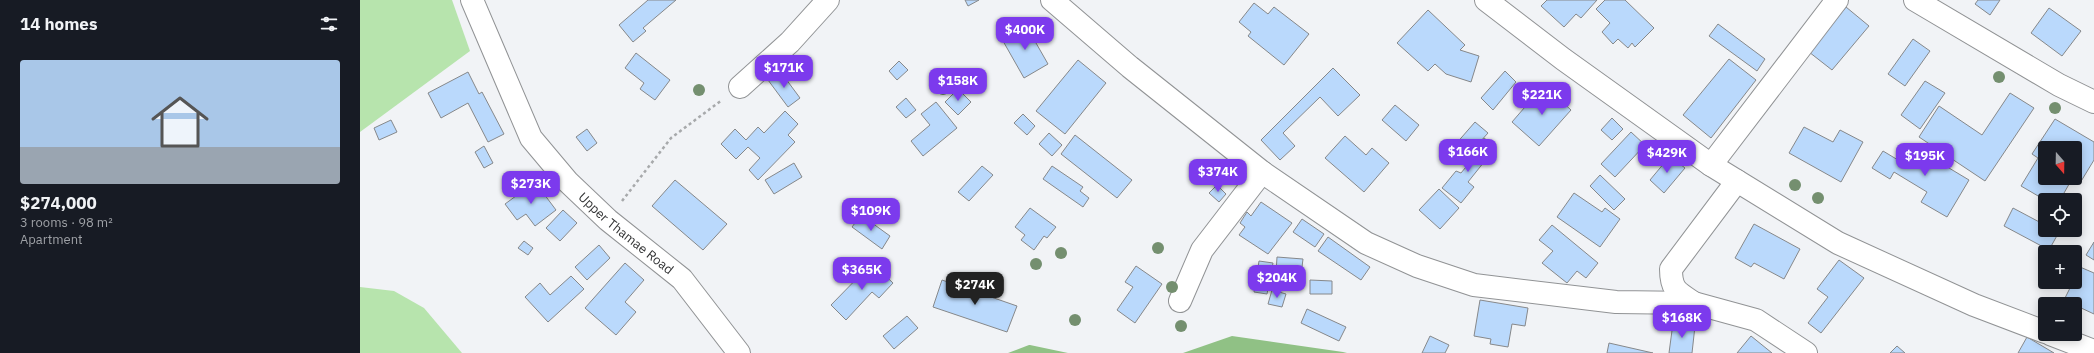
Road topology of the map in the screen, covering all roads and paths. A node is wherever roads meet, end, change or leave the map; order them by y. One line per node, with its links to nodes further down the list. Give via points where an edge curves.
1 (472, 0): 12 (street, Upper Thamae Road, via 531,138 568,182)
2 (828, 0): 7 (street, via 790,42)
3 (1052, 0): 10 (street, via 1130,67)
4 (1486, 0): 9 (street, via 1563,59)
5 (1837, 0): 9 (street)
6 (1915, 0): 8 (street, via 2059,85)
7 (740, 87): 12 (path, via 671,138)
8 (2094, 102)
9 (1711, 165): 11 (street)
10 (1262, 172): 13 (street, via 1202,250); 14 (street, via 1366,243 1417,266 1474,285 1616,302)
11 (1737, 181): 14 (street, via 1672,269 1671,283 1681,295); 15 (street, via 1838,243 1974,305)
12 (608, 220): 18 (street, Upper Thamae Road, via 682,279)
13 (1180, 301)
14 (1694, 303): 19 (street, via 1756,320)
15 (2038, 329)
16 (2068, 341): 17 (street)
17 (2094, 351)
18 (739, 353)
19 (1806, 353)

